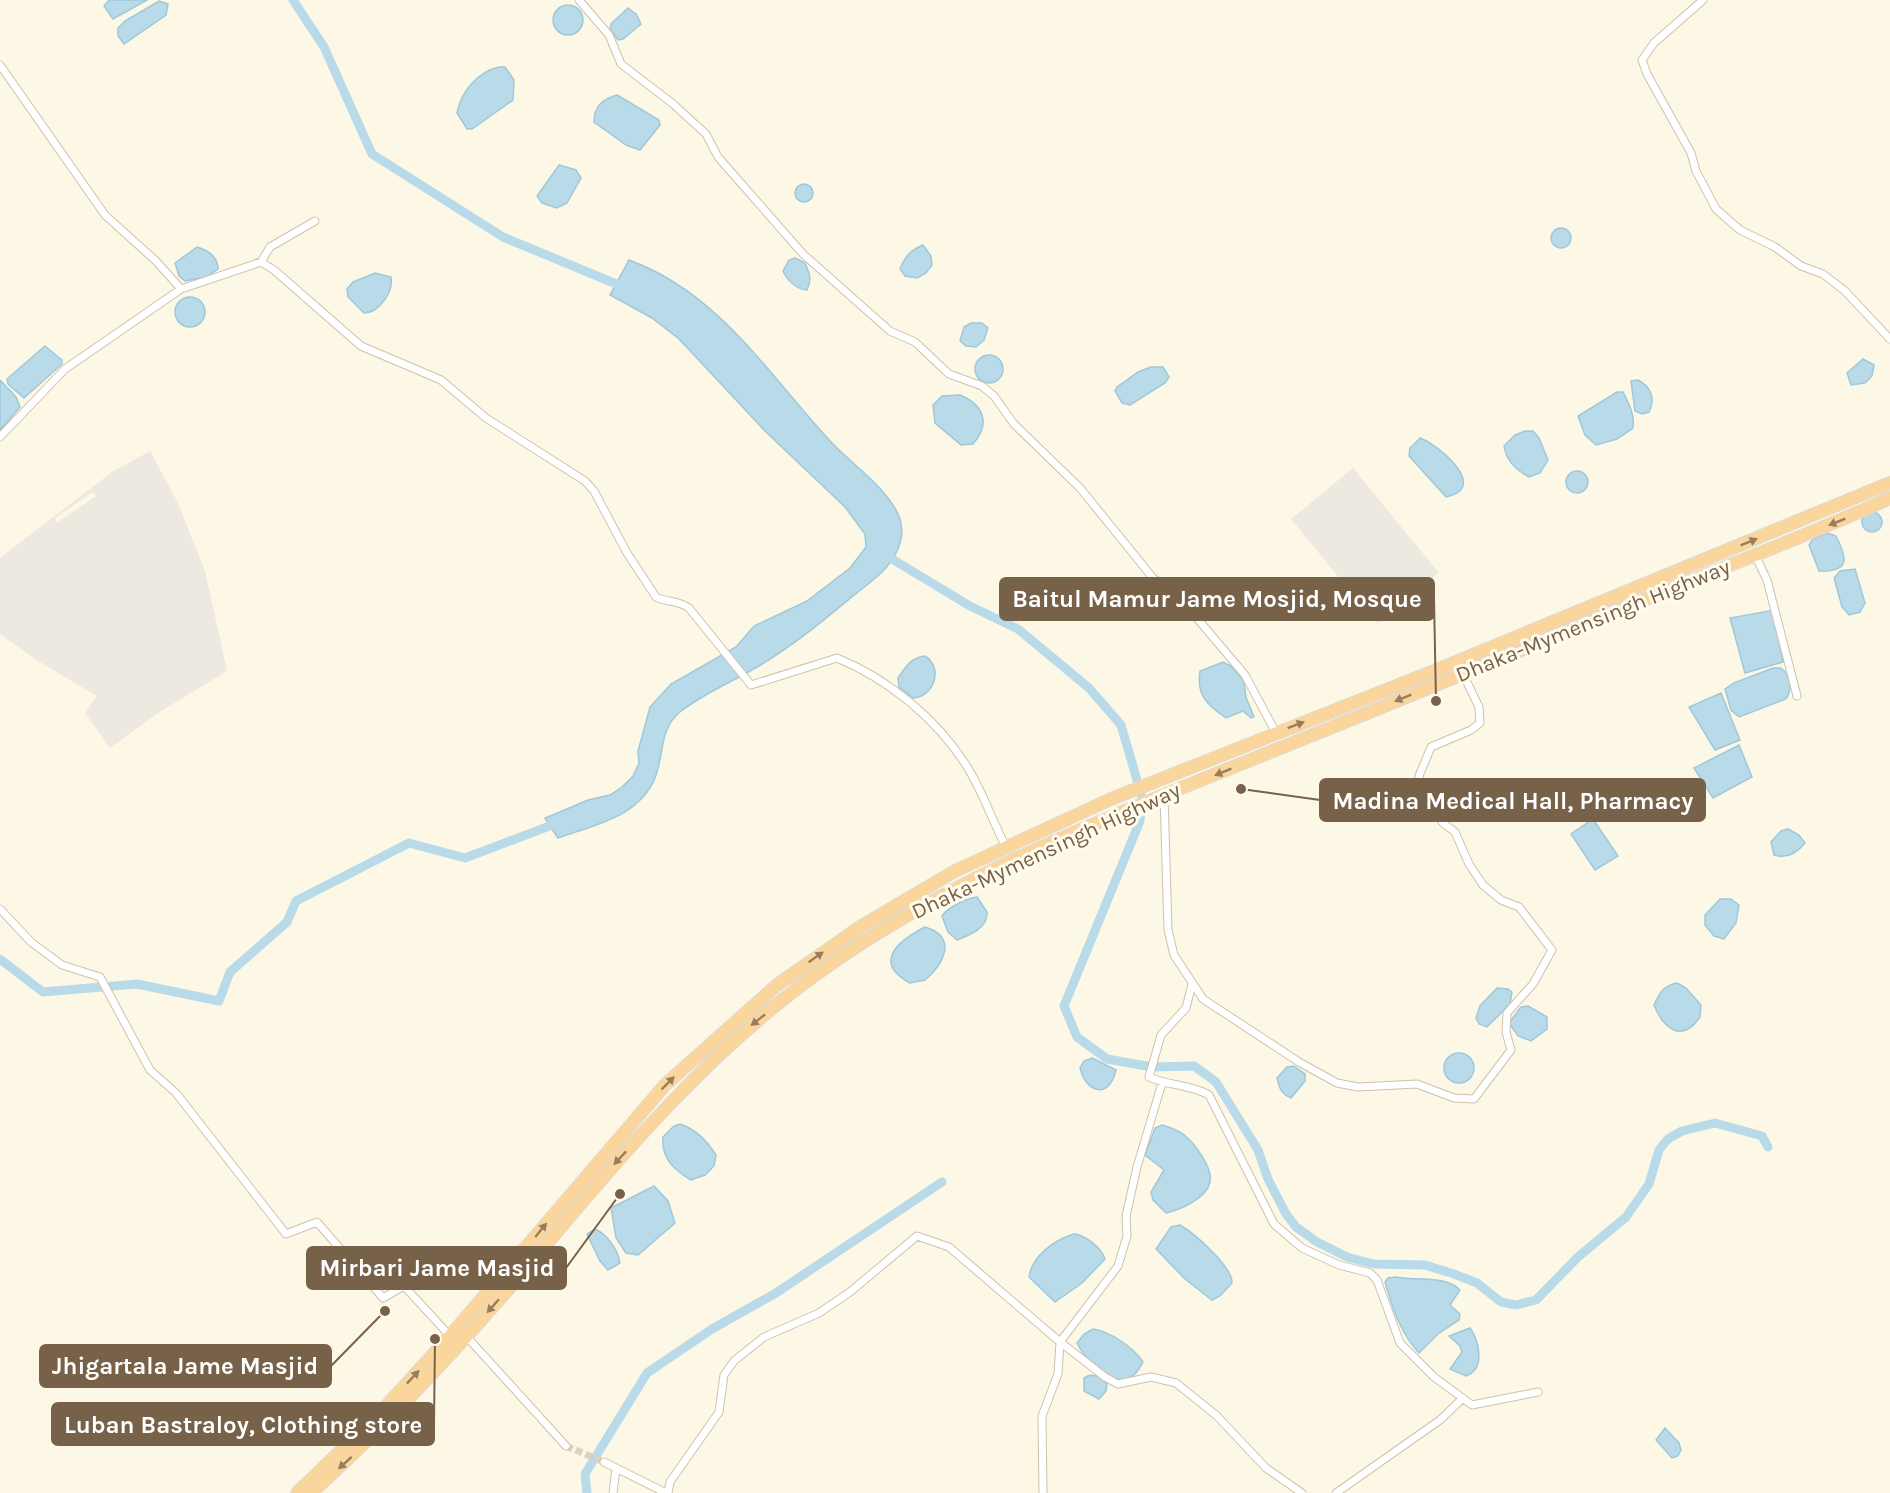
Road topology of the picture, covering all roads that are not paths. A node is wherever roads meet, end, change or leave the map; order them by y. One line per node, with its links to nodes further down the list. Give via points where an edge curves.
1 (579, 0): 14 (street, via 609,35 621,64 706,134 718,157 803,254 890,331 915,342 949,374 982,386 994,396 1014,423 1080,488 1153,578 1197,617 1245,675)
2 (1703, 0): 7 (street, via 1654,43 1642,60 1716,209 1740,230 1775,247 1801,266 1823,274 1845,291)
3 (0, 65): 6 (street, via 105,215)
4 (315, 221): 5 (street, via 270,247)
5 (261, 262): 6 (street); 16 (street, via 361,346 441,380 486,418 585,481 656,597 679,601 689,608 752,685 837,658 862,668 908,702 950,742 967,766)
6 (182, 289): 8 (street, via 65,369)
7 (1890, 339)
8 (0, 437)
9 (1890, 483): 14 (highway, Dhaka-Mymensingh Highway, one-way to 9)
10 (1890, 498): 11 (highway, Dhaka-Mymensingh Highway, one-way to 11)
11 (1755, 555): 12 (highway, Dhaka-Mymensingh Highway); 13 (street, via 1770,591)
12 (1463, 674): 15 (highway, Dhaka-Mymensingh Highway, one-way to 15); 18 (street, via 1479,707 1480,723 1431,747 1419,776 1423,795 1443,823 1455,832 1469,864 1484,885 1518,908 1552,950 1533,984 1507,1013 1506,1032 1511,1050 1474,1099 1454,1098 1417,1084 1358,1087 1337,1083 1203,999)
13 (1797, 696)
14 (1276, 733): 16 (highway, Dhaka-Mymensingh Highway, via 1111,799)
15 (1164, 795): 18 (street, via 1168,930 1174,955); 21 (highway, Dhaka-Mymensingh Highway, one-way to 21, via 960,887 903,917 823,969 750,1026 679,1094 606,1172)
16 (1006, 847): 20 (highway, Dhaka-Mymensingh Highway, one-way to 16, via 665,1085 718,1036 777,985 860,927 955,871)
17 (0, 909): 20 (street, via 31,942 62,965 100,978 150,1070 176,1093 286,1234 317,1222 383,1298 404,1286)
18 (1192, 984): 19 (street, via 1186,1008 1161,1035 1154,1056 1149,1077)
19 (1162, 1083): 22 (street, via 1137,1167 1126,1216 1127,1236 1118,1266); 24 (street, via 1186,1086 1209,1095 1274,1224 1302,1248 1339,1265 1370,1273 1377,1280 1400,1343 1434,1377)
20 (450, 1336): 28 (highway, Dhaka-Mymensingh Highway, one-way to 20, via 378,1415)
21 (467, 1337): 25 (street); 29 (highway, Dhaka-Mymensingh Highway, one-way to 29, via 352,1457)
22 (1060, 1342): 31 (street, via 949,1247 917,1236 850,1292 819,1313 764,1337 734,1361 724,1375 719,1412 676,1473); 32 (street, via 1058,1374 1042,1416); 33 (street, via 1118,1384 1152,1377 1176,1383 1216,1415 1266,1468)
23 (1538, 1392): 24 (street, via 1473,1405)
24 (1463, 1398): 34 (street, via 1440,1420)
25 (566, 1446)
26 (604, 1462): 27 (street)
27 (616, 1468): 30 (street); 31 (street)
28 (297, 1493)
29 (311, 1493)
30 (613, 1493)
31 (667, 1493)
32 (1043, 1493)
33 (1302, 1493)
34 (1336, 1493)

